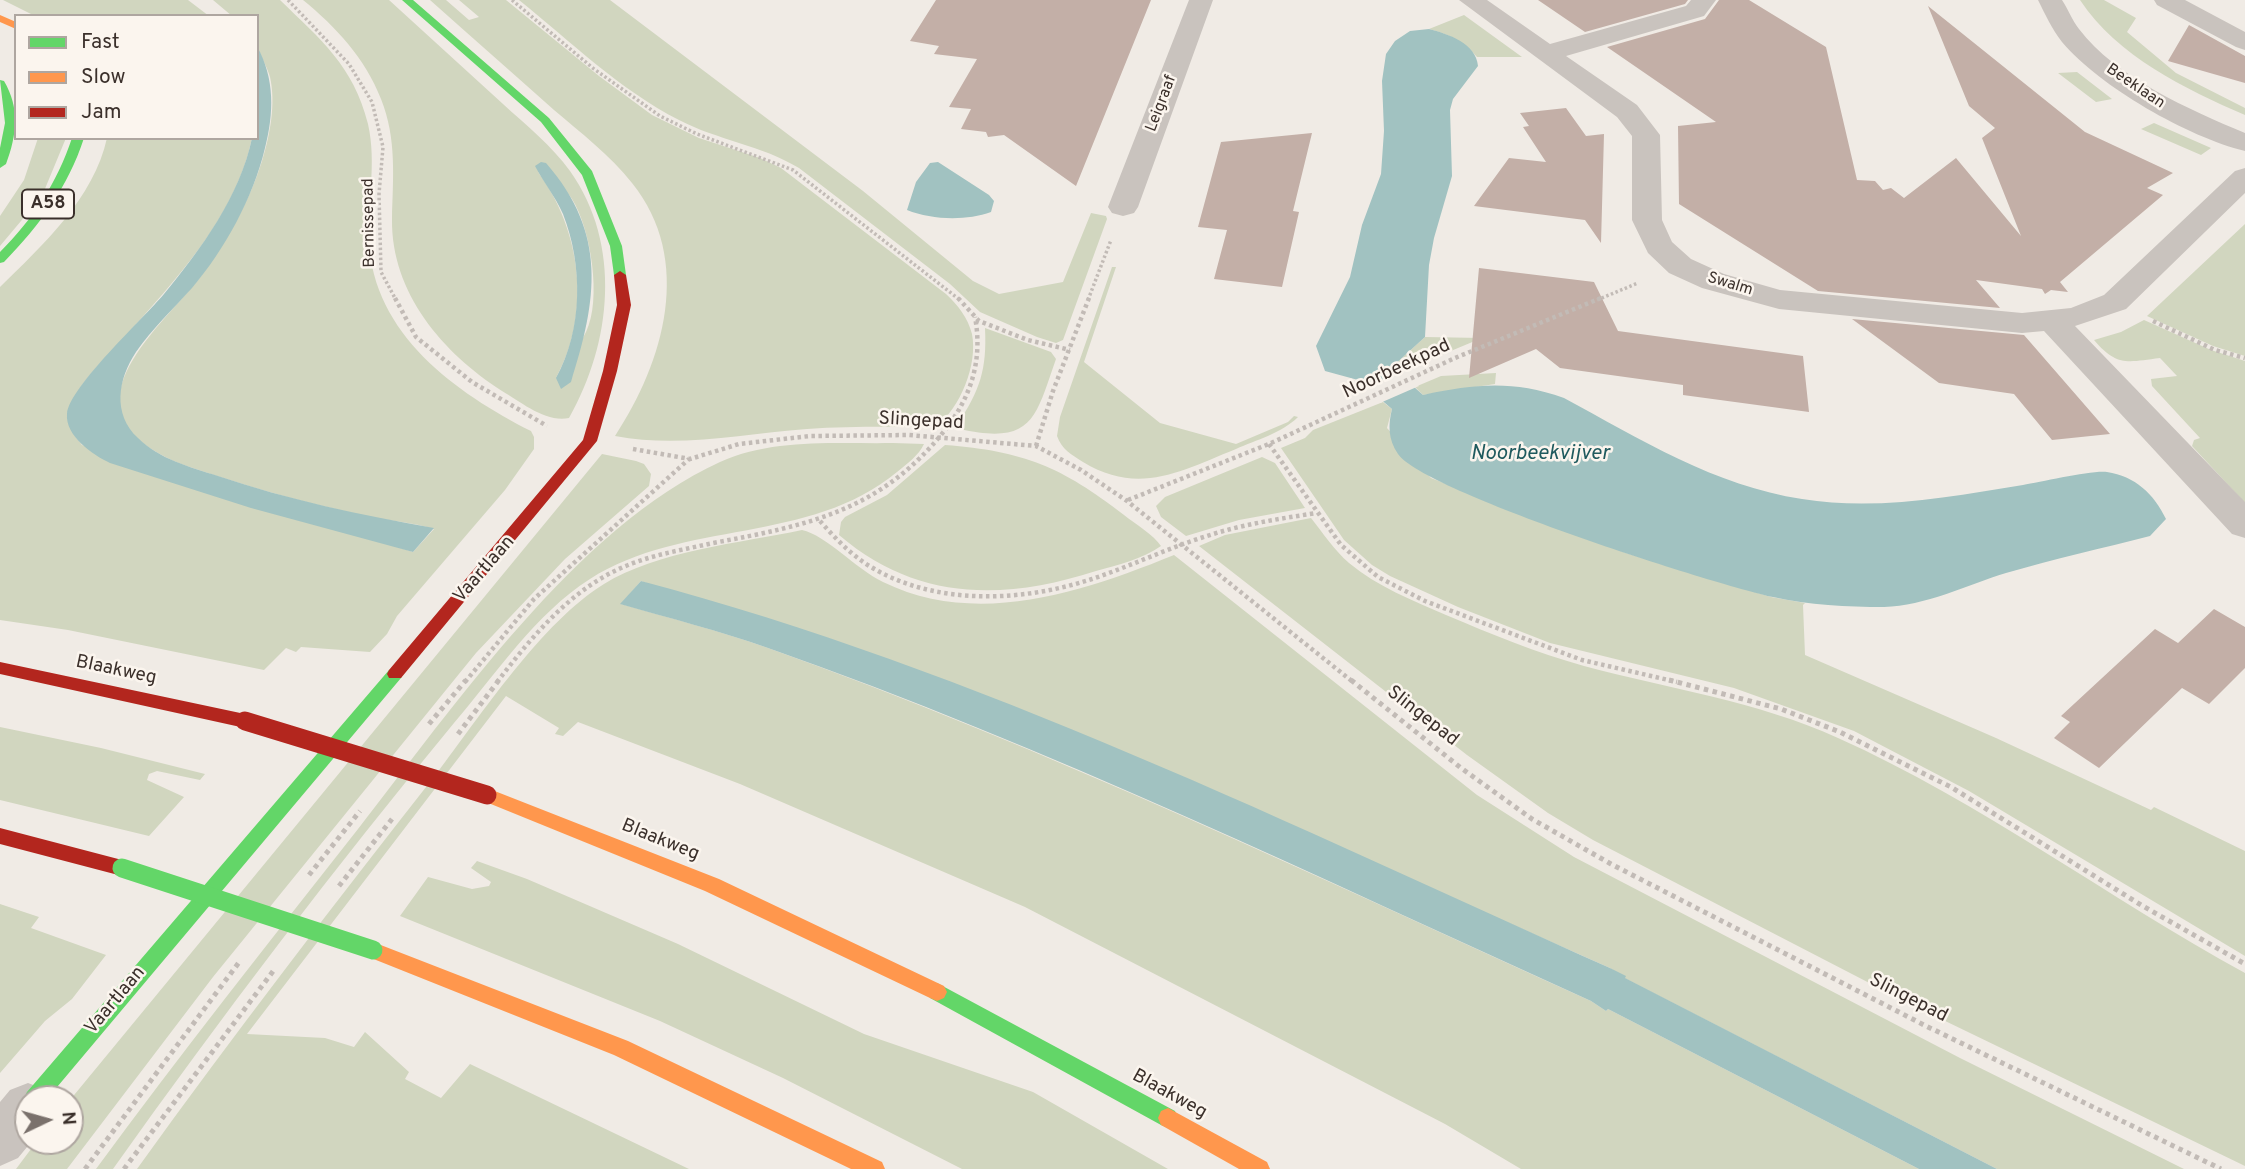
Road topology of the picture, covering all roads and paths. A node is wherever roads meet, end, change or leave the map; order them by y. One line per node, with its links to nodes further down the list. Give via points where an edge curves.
1 (288, 0): 24 (path, Bernissepad, via 349,64 372,102 383,147 381,272 416,337 472,382)
2 (407, 0): 26 (main road, Vaartlaan, via 545,120 588,174 616,246 624,305)
3 (512, 0): 20 (path, via 652,111 793,170 958,298)
4 (1201, 0): 16 (street, Leigraaf)
5 (1471, 0): 10 (street, Swalm)
6 (1704, 0): 10 (street, via 1695,10)
7 (2050, 0): 13 (street, Beeklaan, via 2070,35 2124,81 2155,103)
8 (2166, 0): 9 (street)
9 (2245, 42)
10 (1547, 54): 18 (street, Swalm, via 1627,111 1646,135 1647,220 1659,246)
11 (0, 83): 14 (main road, via 12,108 12,131)
12 (78, 140): 17 (main road, A58, via 61,184 41,216)
13 (2245, 143)
14 (0, 164)
15 (2245, 177): 19 (street, Swalm)
16 (1123, 207): 22 (path)
17 (0, 259)
18 (1680, 266): 21 (street, Swalm, via 1713,281 1779,299 2022,323); 27 (path, Noorbeekpad)
19 (2115, 302): 21 (street, Swalm, via 2088,315); 23 (path)
20 (975, 317): 22 (path, via 1028,340); 25 (path, via 979,333 976,374 968,397)
21 (2053, 322): 32 (street)
22 (1070, 350): 28 (path)
23 (2245, 358)
24 (550, 428)
25 (940, 438): 26 (path, Slingepad, via 810,436 739,444 690,458); 28 (path, Slingepad); 31 (path, via 882,491)
26 (590, 441): 38 (main road, Vaartlaan)
27 (1269, 444): 29 (path, Noorbeekpad); 30 (path)
28 (1036, 446): 29 (path, Slingepad)
29 (1127, 500): 33 (path, Slingepad)
30 (1317, 512): 33 (path, via 1242,526); 37 (path, via 1341,545 1378,577 1425,601 1582,660 1726,693 1840,732 1951,787)
31 (820, 521): 33 (path, via 840,544 878,572 927,591 985,597 1072,585); 35 (path, via 647,558 600,579 549,622)
32 (2245, 525)
33 (1182, 545): 43 (path, Slingepad, via 1461,768 1532,819 1914,1020)
34 (0, 668): 42 (main road, Blaakweg, bridge, via 245,720 487,795 712,885 960,1003)
35 (486, 698)
36 (0, 836): 41 (main road, bridge, via 122,868 373,950 621,1048)
37 (2245, 964)
38 (46, 1085)
39 (14, 1124): 40 (street)
40 (0, 1141)
41 (874, 1169)
42 (1259, 1169)
43 (2221, 1169)

